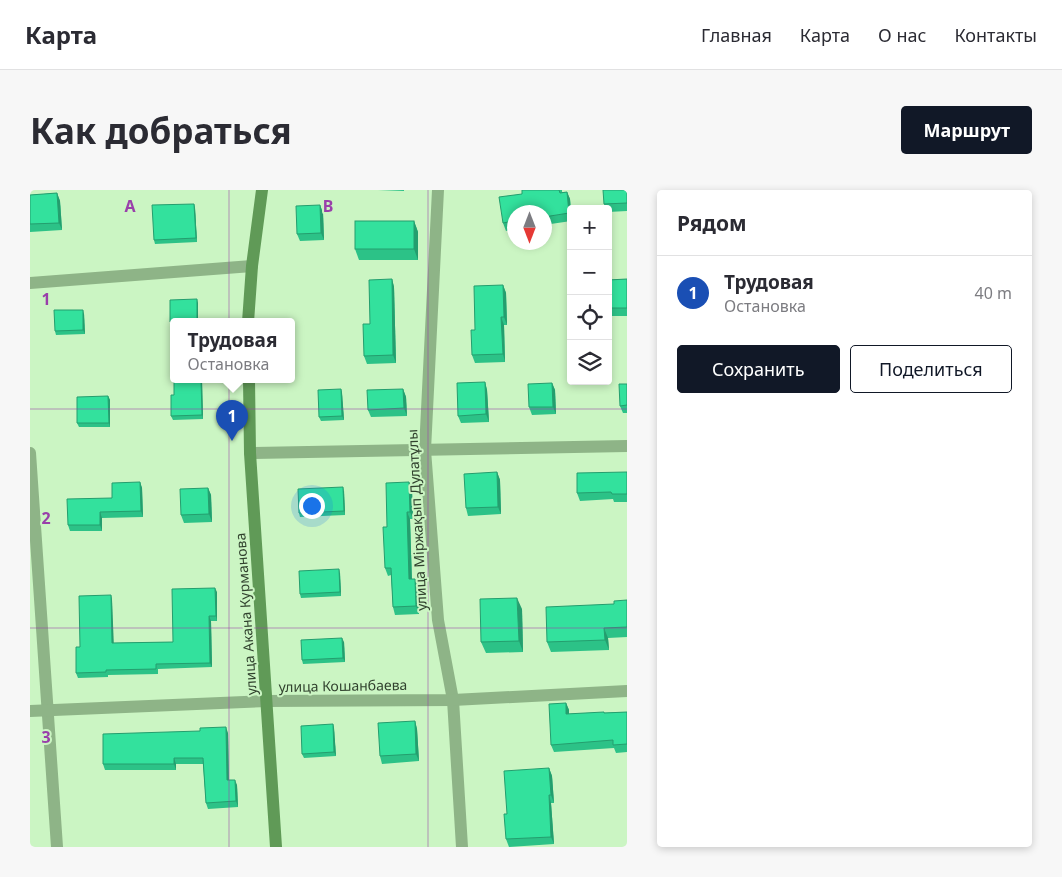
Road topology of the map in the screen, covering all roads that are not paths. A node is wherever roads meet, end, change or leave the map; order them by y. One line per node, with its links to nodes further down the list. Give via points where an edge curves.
1 (262, 190): 3 (main road)
2 (438, 190): 8 (street, улица Міржақып Дулатұлы)
3 (252, 266): 4 (street); 5 (main road)
4 (30, 283)
5 (248, 318)
6 (249, 383): 10 (main road, улица Акана Курманова)
7 (627, 446): 8 (street)
8 (425, 450): 10 (street); 12 (street, улица Міржақып Дулатұлы, via 438,620)
9 (30, 453): 15 (street)
10 (250, 453): 13 (main road, улица Акана Курманова)
11 (627, 691): 12 (street, улица Кошанбаева)
12 (453, 700): 13 (street, улица Кошанбаева); 18 (street, улица Міржақып Дулатұлы)
13 (266, 702): 15 (street, улица Кошанбаева); 17 (main road, улица Акана Курманова)
14 (30, 711): 15 (street, улица Кошанбаева)
15 (48, 711): 16 (street)
16 (57, 847)
17 (276, 847)
18 (462, 847)

